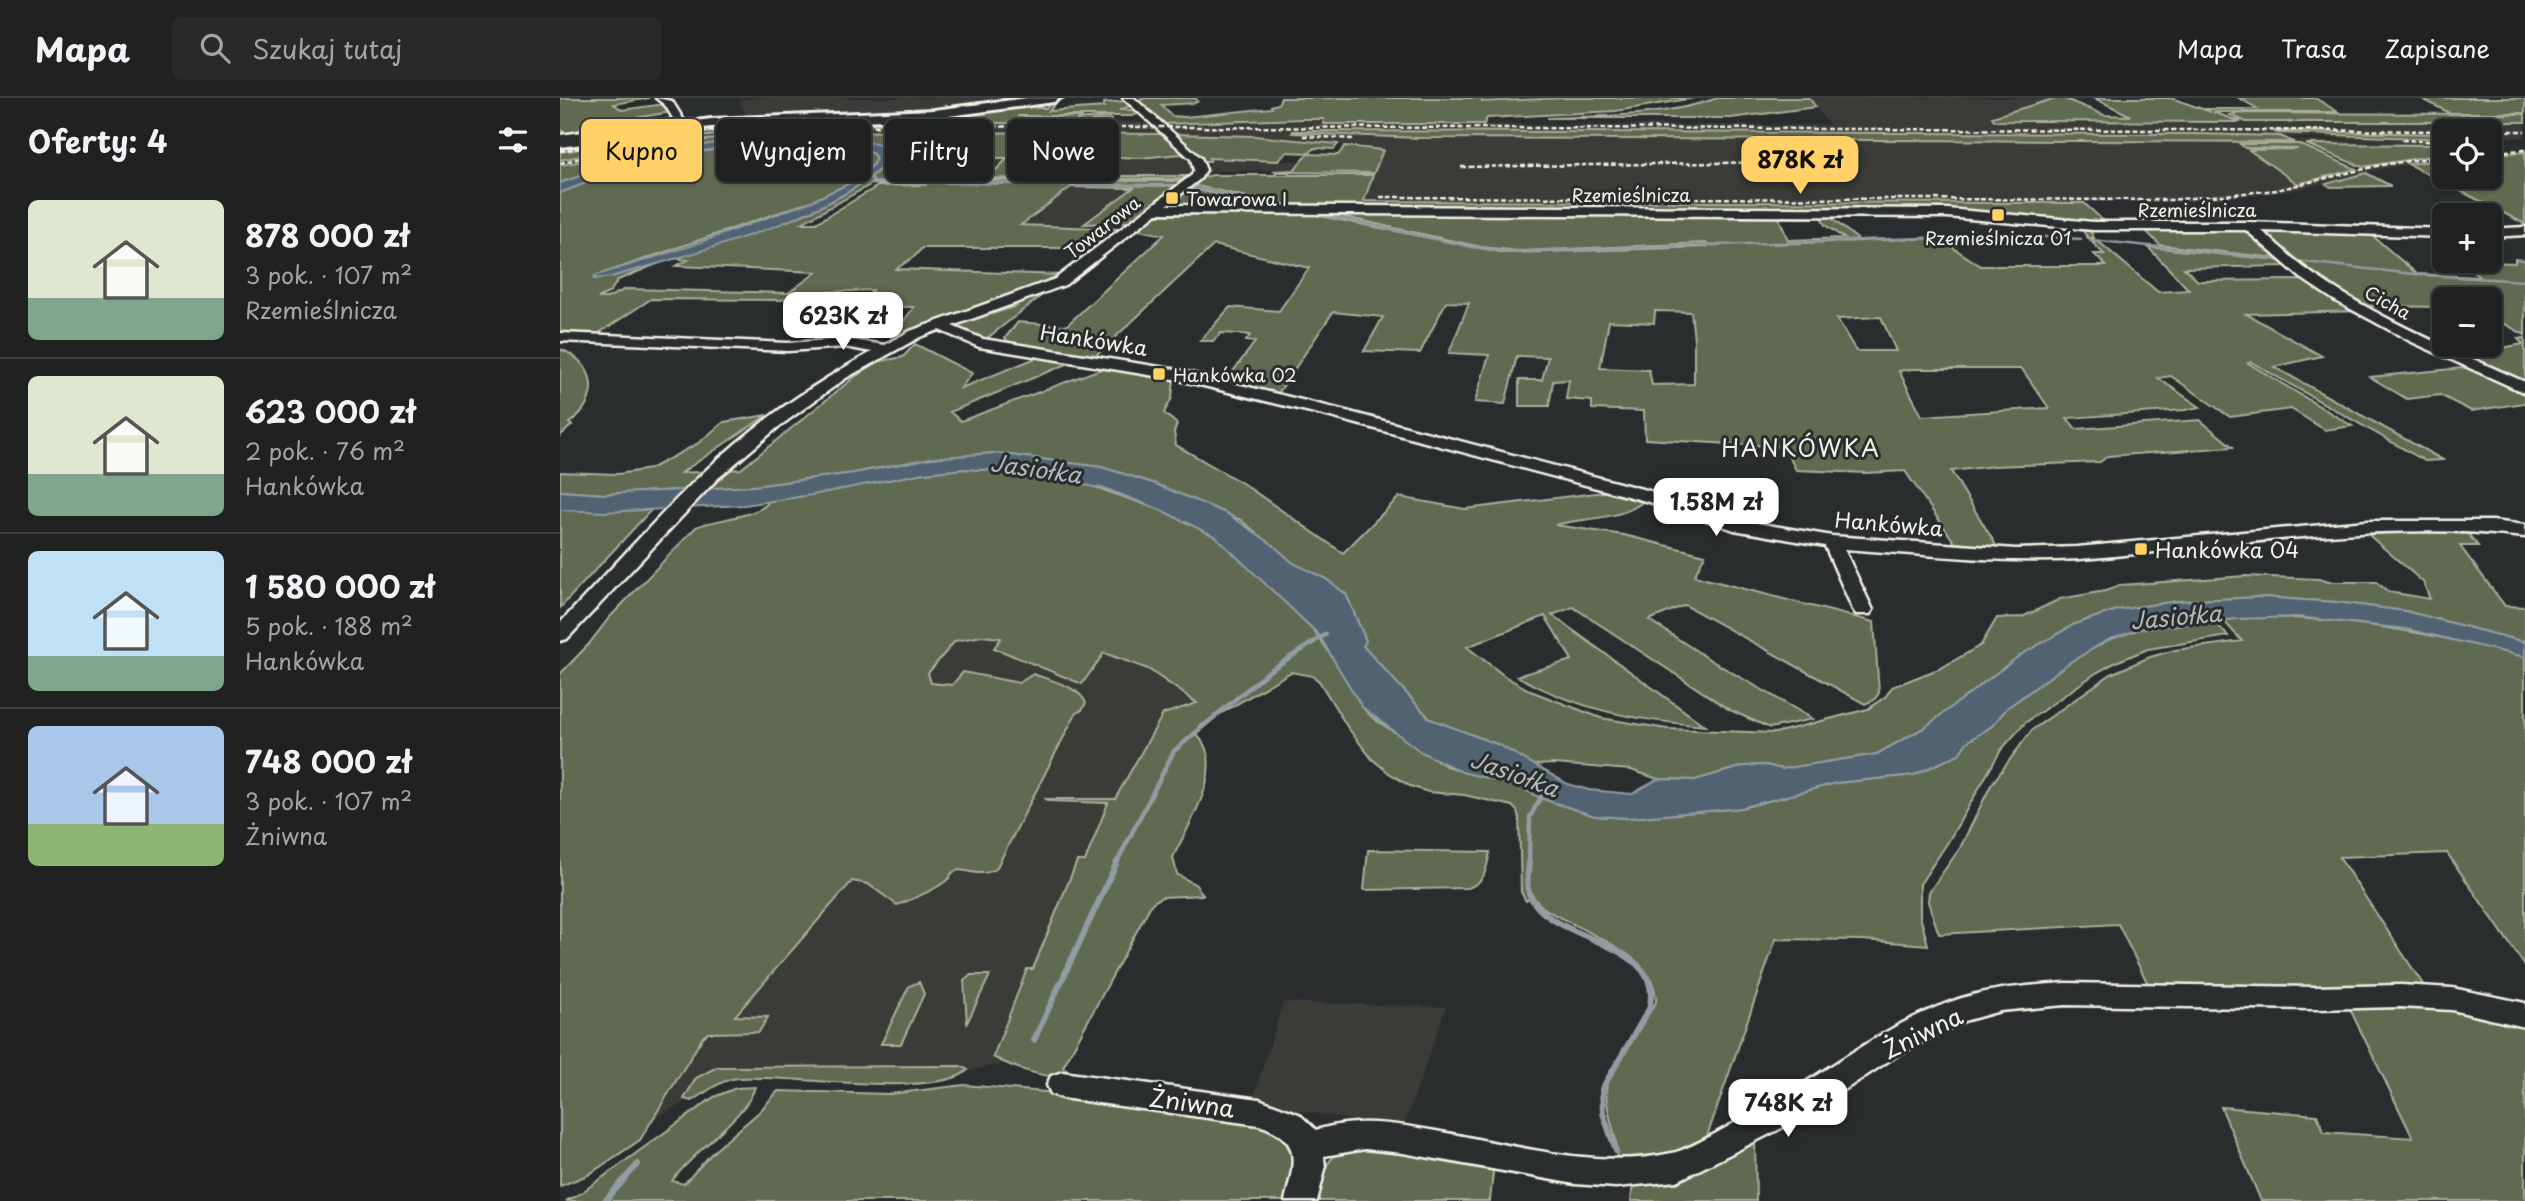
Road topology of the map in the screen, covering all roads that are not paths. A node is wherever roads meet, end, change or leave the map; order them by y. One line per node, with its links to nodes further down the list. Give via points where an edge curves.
1 (661, 98): 4 (street, via 680,122)
2 (1055, 98): 4 (main road, via 934,114 711,123)
3 (1128, 98): 5 (street, Towarowa, via 1199,165 1196,177)
4 (560, 140)
5 (1153, 209): 6 (street, Rzemieślnicza, via 1947,213 2093,226); 10 (street, Towarowa, via 1065,278)
6 (2248, 226): 9 (street, Rzemieślnicza); 13 (street, Cicha, via 2299,271 2384,323)
7 (2525, 231): 8 (street)
8 (2502, 232)
9 (2432, 233)
10 (939, 325): 12 (street, Towarowa); 15 (street, Hankówka, via 979,343 1179,375 1336,413 1674,503 1741,526)
11 (560, 337): 12 (street, via 788,347 845,343)
12 (885, 349): 17 (street, Towarowa, via 821,389 711,475)
13 (2525, 388)
14 (2525, 531): 15 (street, Hankówka, via 2367,527 2016,555)
15 (1832, 542): 16 (street)
16 (1863, 610)
17 (560, 635)
18 (2525, 1015): 20 (street, Żniwna, via 2452,999 2400,996 2065,994 2000,1000 1958,1011 1889,1045 1794,1107 1677,1167 1616,1173 1575,1170 1365,1135)
19 (1062, 1085): 20 (street, Żniwna, via 1259,1112 1288,1122)
20 (1308, 1147): 21 (street, via 1310,1168)
21 (1301, 1201)

